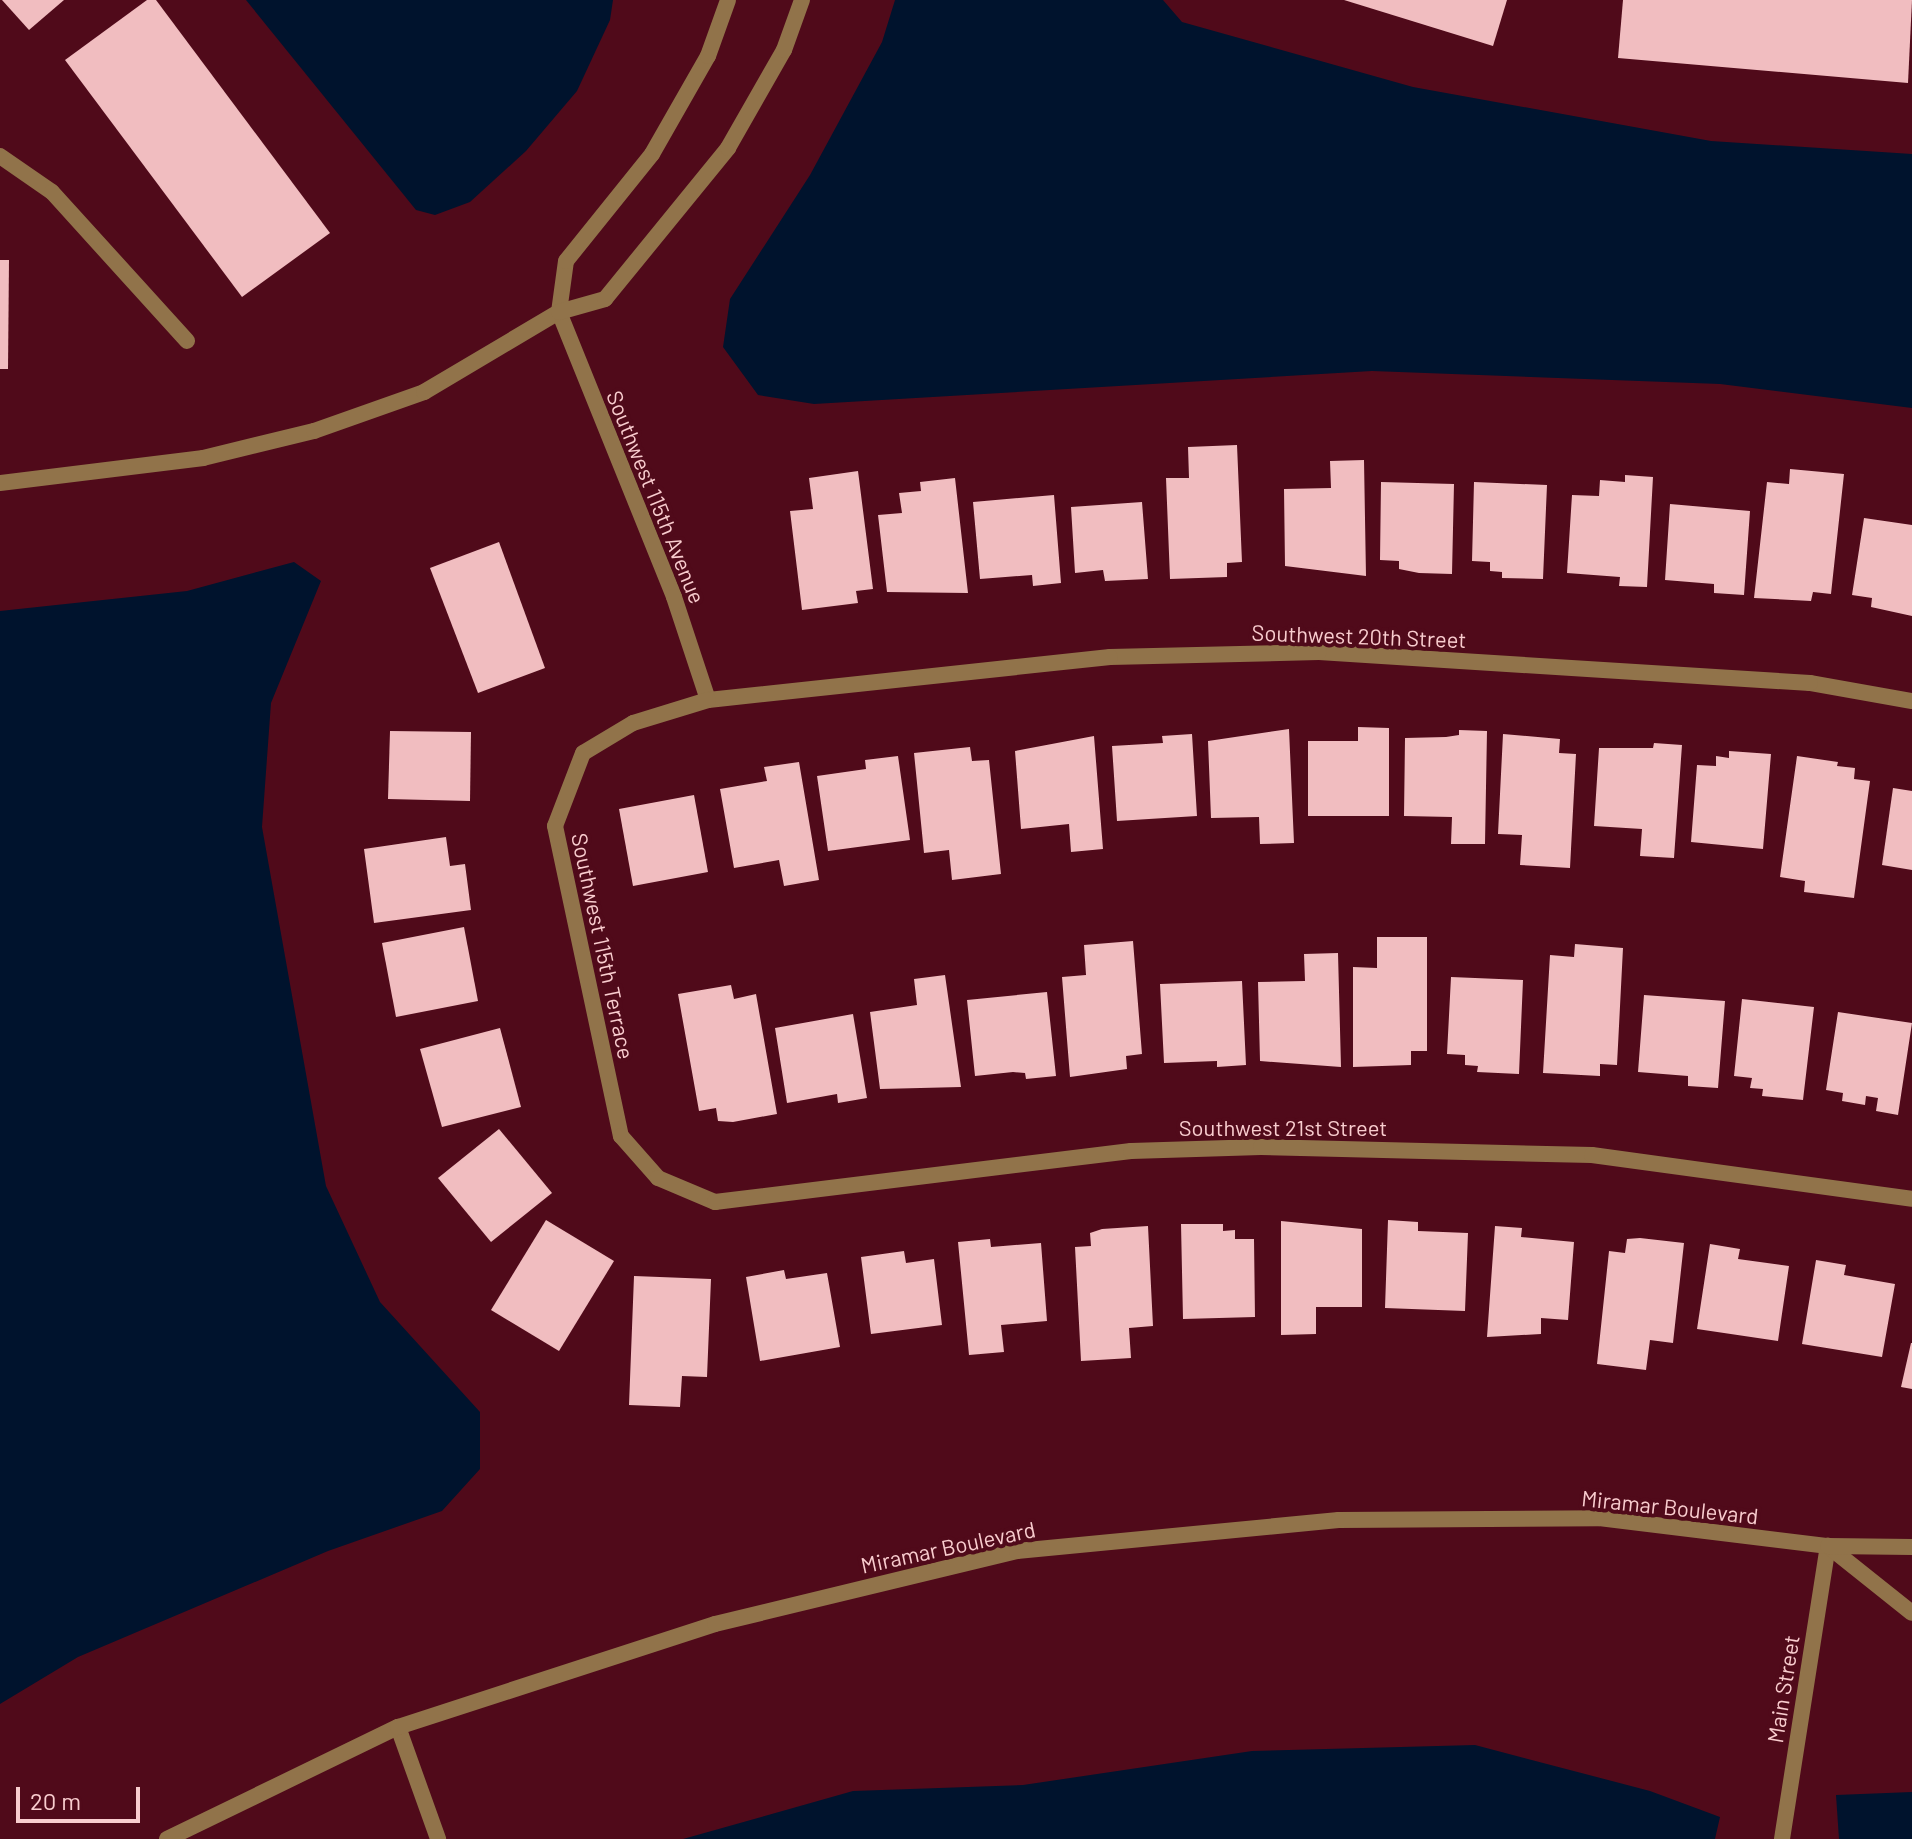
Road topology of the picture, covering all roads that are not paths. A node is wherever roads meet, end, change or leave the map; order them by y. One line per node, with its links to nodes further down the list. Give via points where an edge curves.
1 (728, 0): 4 (street, via 708,56 652,154 566,261)
2 (802, 0): 4 (street, via 784,50 728,148 605,299)
3 (0, 156): 5 (street, via 52,192)
4 (559, 312): 6 (street, via 424,392 314,431 203,458); 7 (street, Southwest 115th Avenue, via 674,597)
5 (187, 341)
6 (0, 483)
7 (708, 700): 8 (street, Southwest 20th Street, via 1110,657 1319,652 1810,683); 9 (street, Southwest 115th Terrace, via 633,723 583,753 555,826 621,1136)
8 (1912, 701)
9 (658, 1178): 10 (street, Southwest 21st Street, via 715,1202 1131,1151 1261,1147 1592,1155)
10 (1912, 1199)
11 (1828, 1546): 12 (street, Miramar Boulevard); 13 (street); 14 (street, Miramar Boulevard, via 1599,1518 1553,1518 1339,1520 1017,1551 715,1624); 17 (street, Main Street)
12 (1912, 1547)
13 (1912, 1613)
14 (398, 1727): 15 (street, Miramar Boulevard); 16 (street)
15 (167, 1839)
16 (438, 1839)
17 (1782, 1839)

